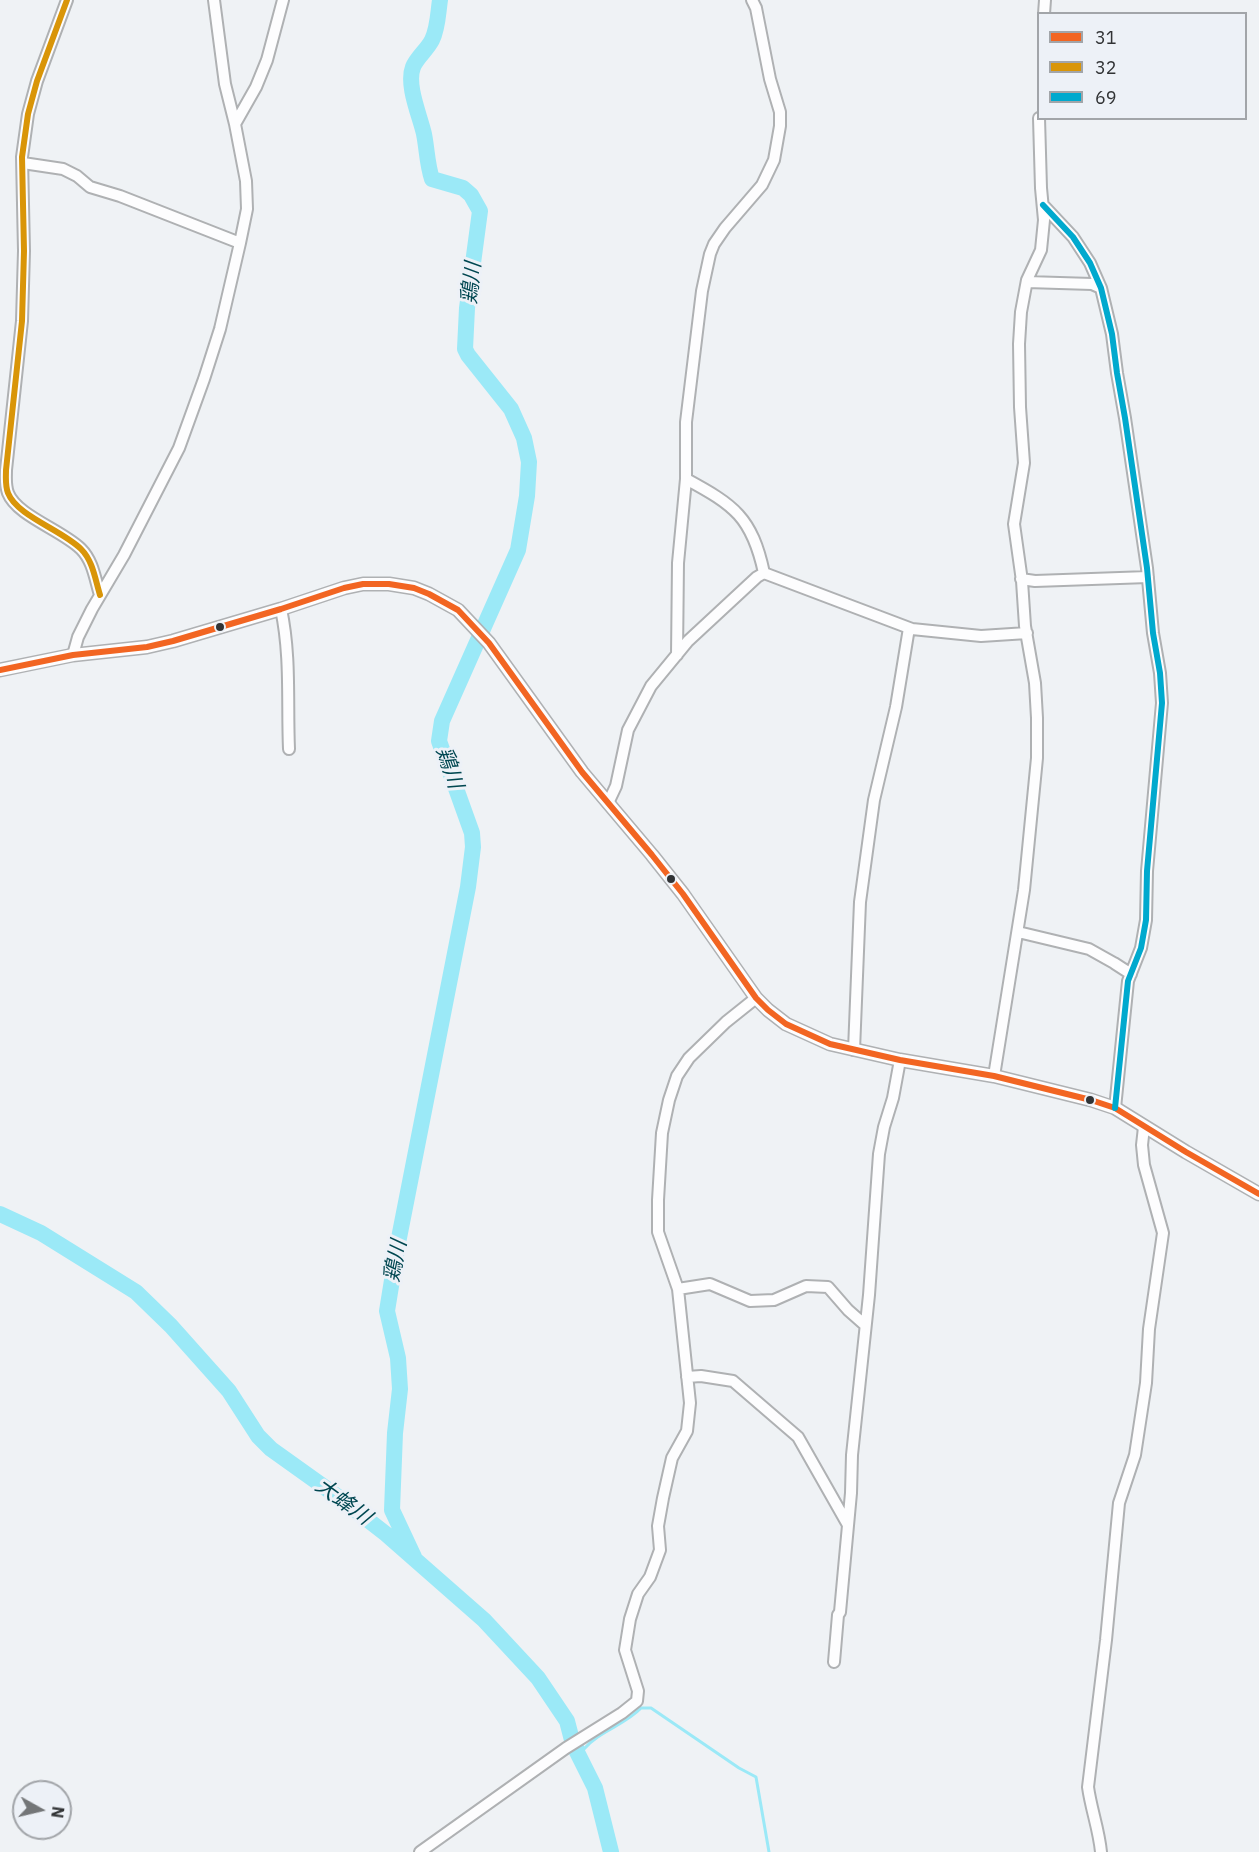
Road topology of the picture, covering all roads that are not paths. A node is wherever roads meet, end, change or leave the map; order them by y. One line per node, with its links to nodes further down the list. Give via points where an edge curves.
1 (67, 0): 7 (street, via 37,81)
2 (214, 0): 6 (street, via 225,84)
3 (284, 0): 6 (street, via 267,60)
4 (752, 0): 12 (street, via 780,112 780,126 774,160 762,185 725,228 710,254 688,395)
5 (1039, 120): 8 (street)
6 (235, 124): 9 (street, via 246,181 247,209)
7 (22, 163): 9 (street, via 63,169 90,187); 16 (street, via 22,321 6,486 14,502 82,549 90,561)
8 (1043, 205): 10 (street, via 1041,250); 11 (street, via 1072,237)
9 (240, 243): 16 (street, via 220,329 179,448)
10 (1027, 282): 11 (street, via 1092,284); 15 (street, via 1019,344 1024,463 1014,524)
11 (1101, 288): 14 (street, via 1112,334)
12 (686, 479): 13 (street, via 739,513 760,553); 21 (street, via 678,563)
13 (764, 573): 18 (street); 21 (street, via 712,616)
14 (1148, 577): 15 (street); 26 (street, via 1162,703 1146,920)
15 (1021, 579): 19 (street)
16 (100, 595): 20 (street)
17 (281, 609): 20 (main road, via 173,642); 23 (street, via 288,659); 24 (main road, via 363,584 414,588 443,600 489,643)
18 (909, 628): 19 (street, via 981,636); 28 (street, via 896,707 874,800 860,902)
19 (1027, 633): 25 (street, via 1035,682 1037,758)
20 (73, 655): 22 (main road)
21 (677, 655): 24 (street, via 651,686 628,730 616,786)
22 (0, 670)
23 (288, 749)
24 (608, 803): 27 (main road, via 683,894)
25 (1018, 932): 26 (street, via 1089,949); 30 (street)
26 (1131, 974): 31 (street)
27 (756, 998): 28 (main road, via 786,1024); 34 (street, via 689,1058 677,1076 669,1100 662,1133 658,1232)
28 (854, 1050): 29 (main road)
29 (900, 1060): 30 (main road); 35 (street, via 879,1154)
30 (994, 1076): 31 (main road)
31 (1115, 1108): 32 (main road)
32 (1144, 1127): 33 (main road); 40 (street, via 1144,1165 1163,1233 1135,1455 1119,1503 1088,1786)
33 (1259, 1194)
34 (678, 1289): 35 (street, via 710,1284 750,1300 774,1300 806,1286 828,1287); 36 (street)
35 (865, 1325): 37 (street)
36 (687, 1377): 37 (street, via 733,1381 798,1437); 39 (street, via 687,1431 672,1458 658,1526 660,1551 638,1594 625,1650 638,1691 637,1701)
37 (848, 1525): 38 (street)
38 (834, 1662)
39 (420, 1852)
40 (1101, 1852)

